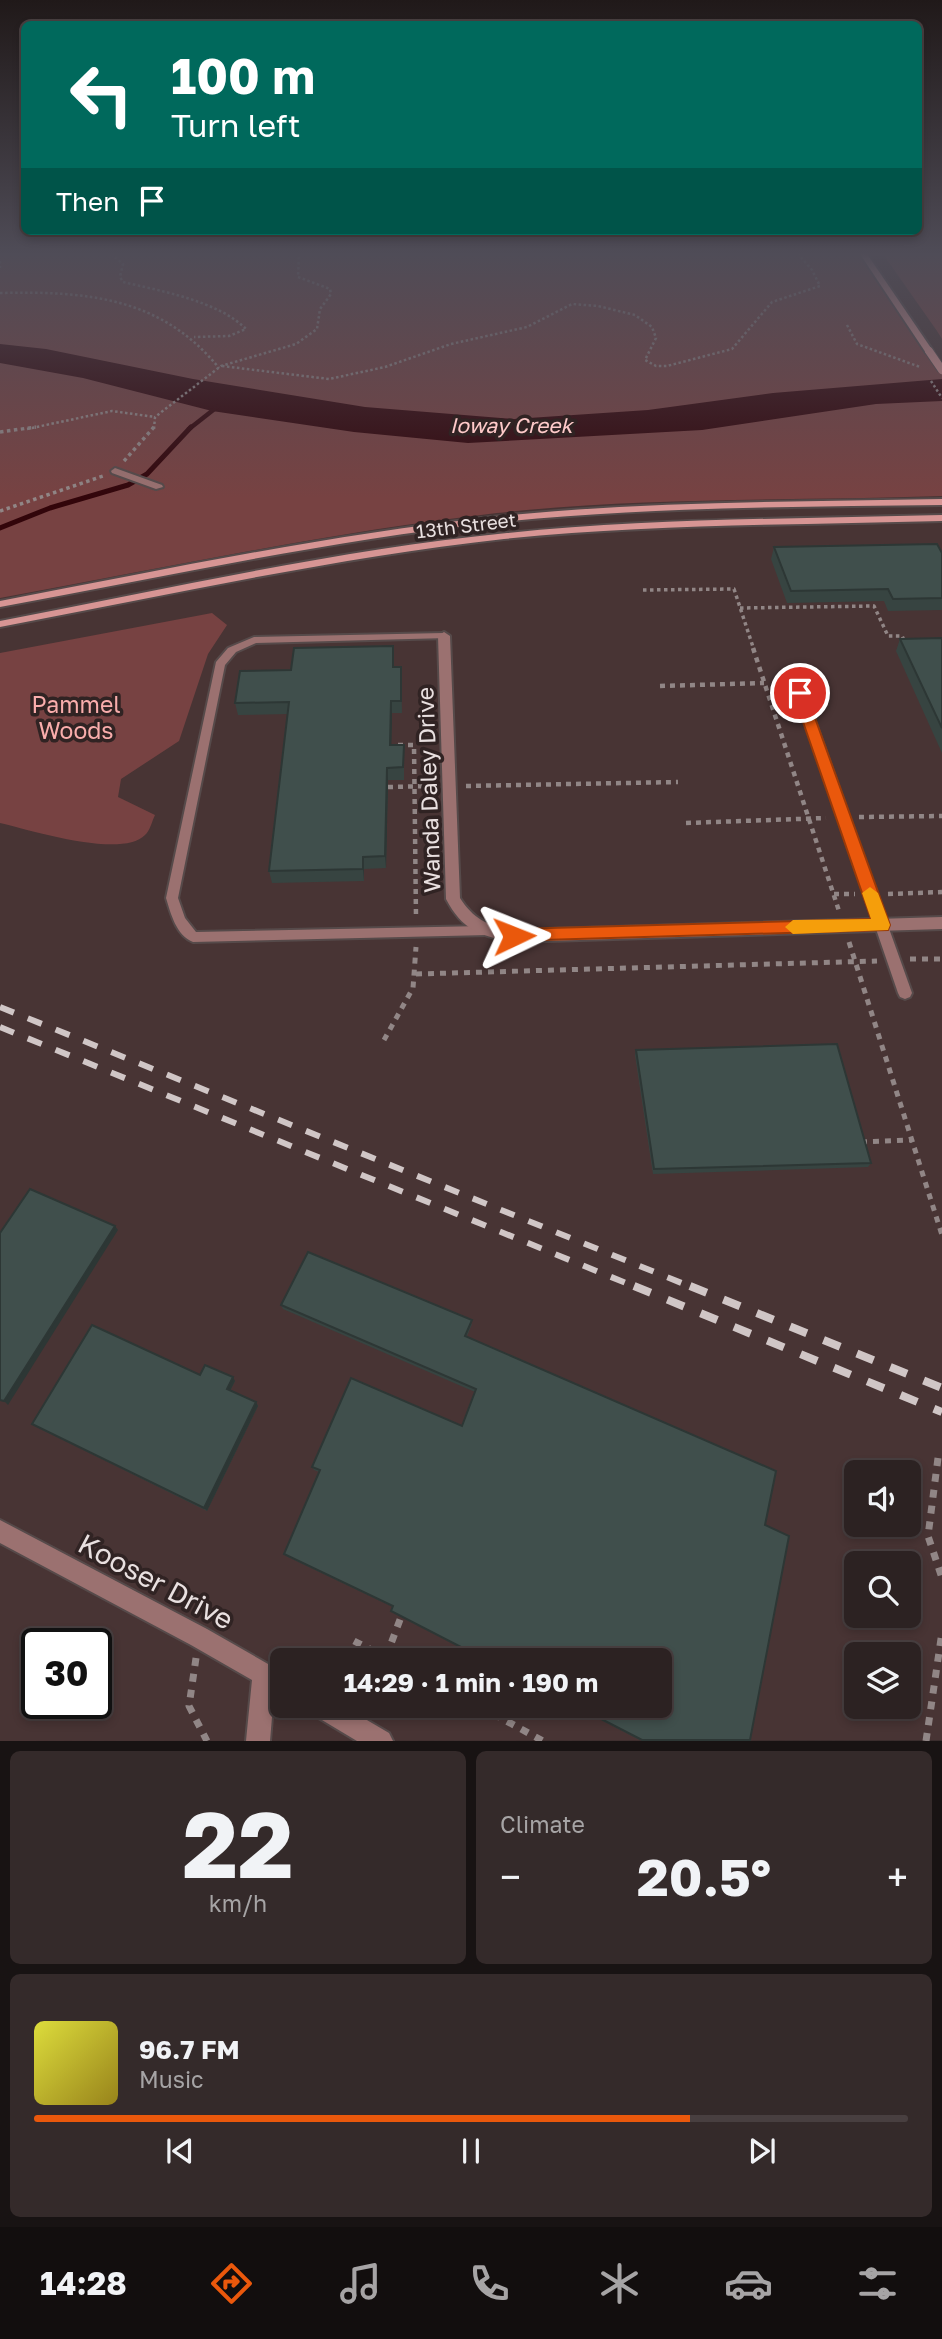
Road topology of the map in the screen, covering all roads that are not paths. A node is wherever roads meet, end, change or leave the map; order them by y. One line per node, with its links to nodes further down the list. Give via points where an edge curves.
1 (918, 335): 2 (main road, bridge)
2 (942, 370)
3 (120, 474): 4 (lane)
4 (159, 487)
5 (942, 502): 7 (main road, 13th Street, via 642,509 494,520 355,539)
6 (942, 518): 8 (main road, 13th Street, via 505,537 367,556)
7 (0, 604)
8 (0, 624)
9 (444, 636): 13 (street, Wanda Daley Drive, via 453,899 464,919); 13 (lane, via 254,640 232,650 220,664 172,898 179,920 193,937)
10 (800, 693): 12 (lane)
11 (942, 923): 12 (street)
12 (882, 925): 13 (street, via 514,936); 14 (lane)
13 (483, 931)
14 (905, 993)
15 (0, 1531): 16 (street, Kooser Drive)
16 (270, 1678)
17 (270, 1691): 19 (street)
18 (341, 1718): 20 (street)
19 (257, 1741)
20 (382, 1741)

